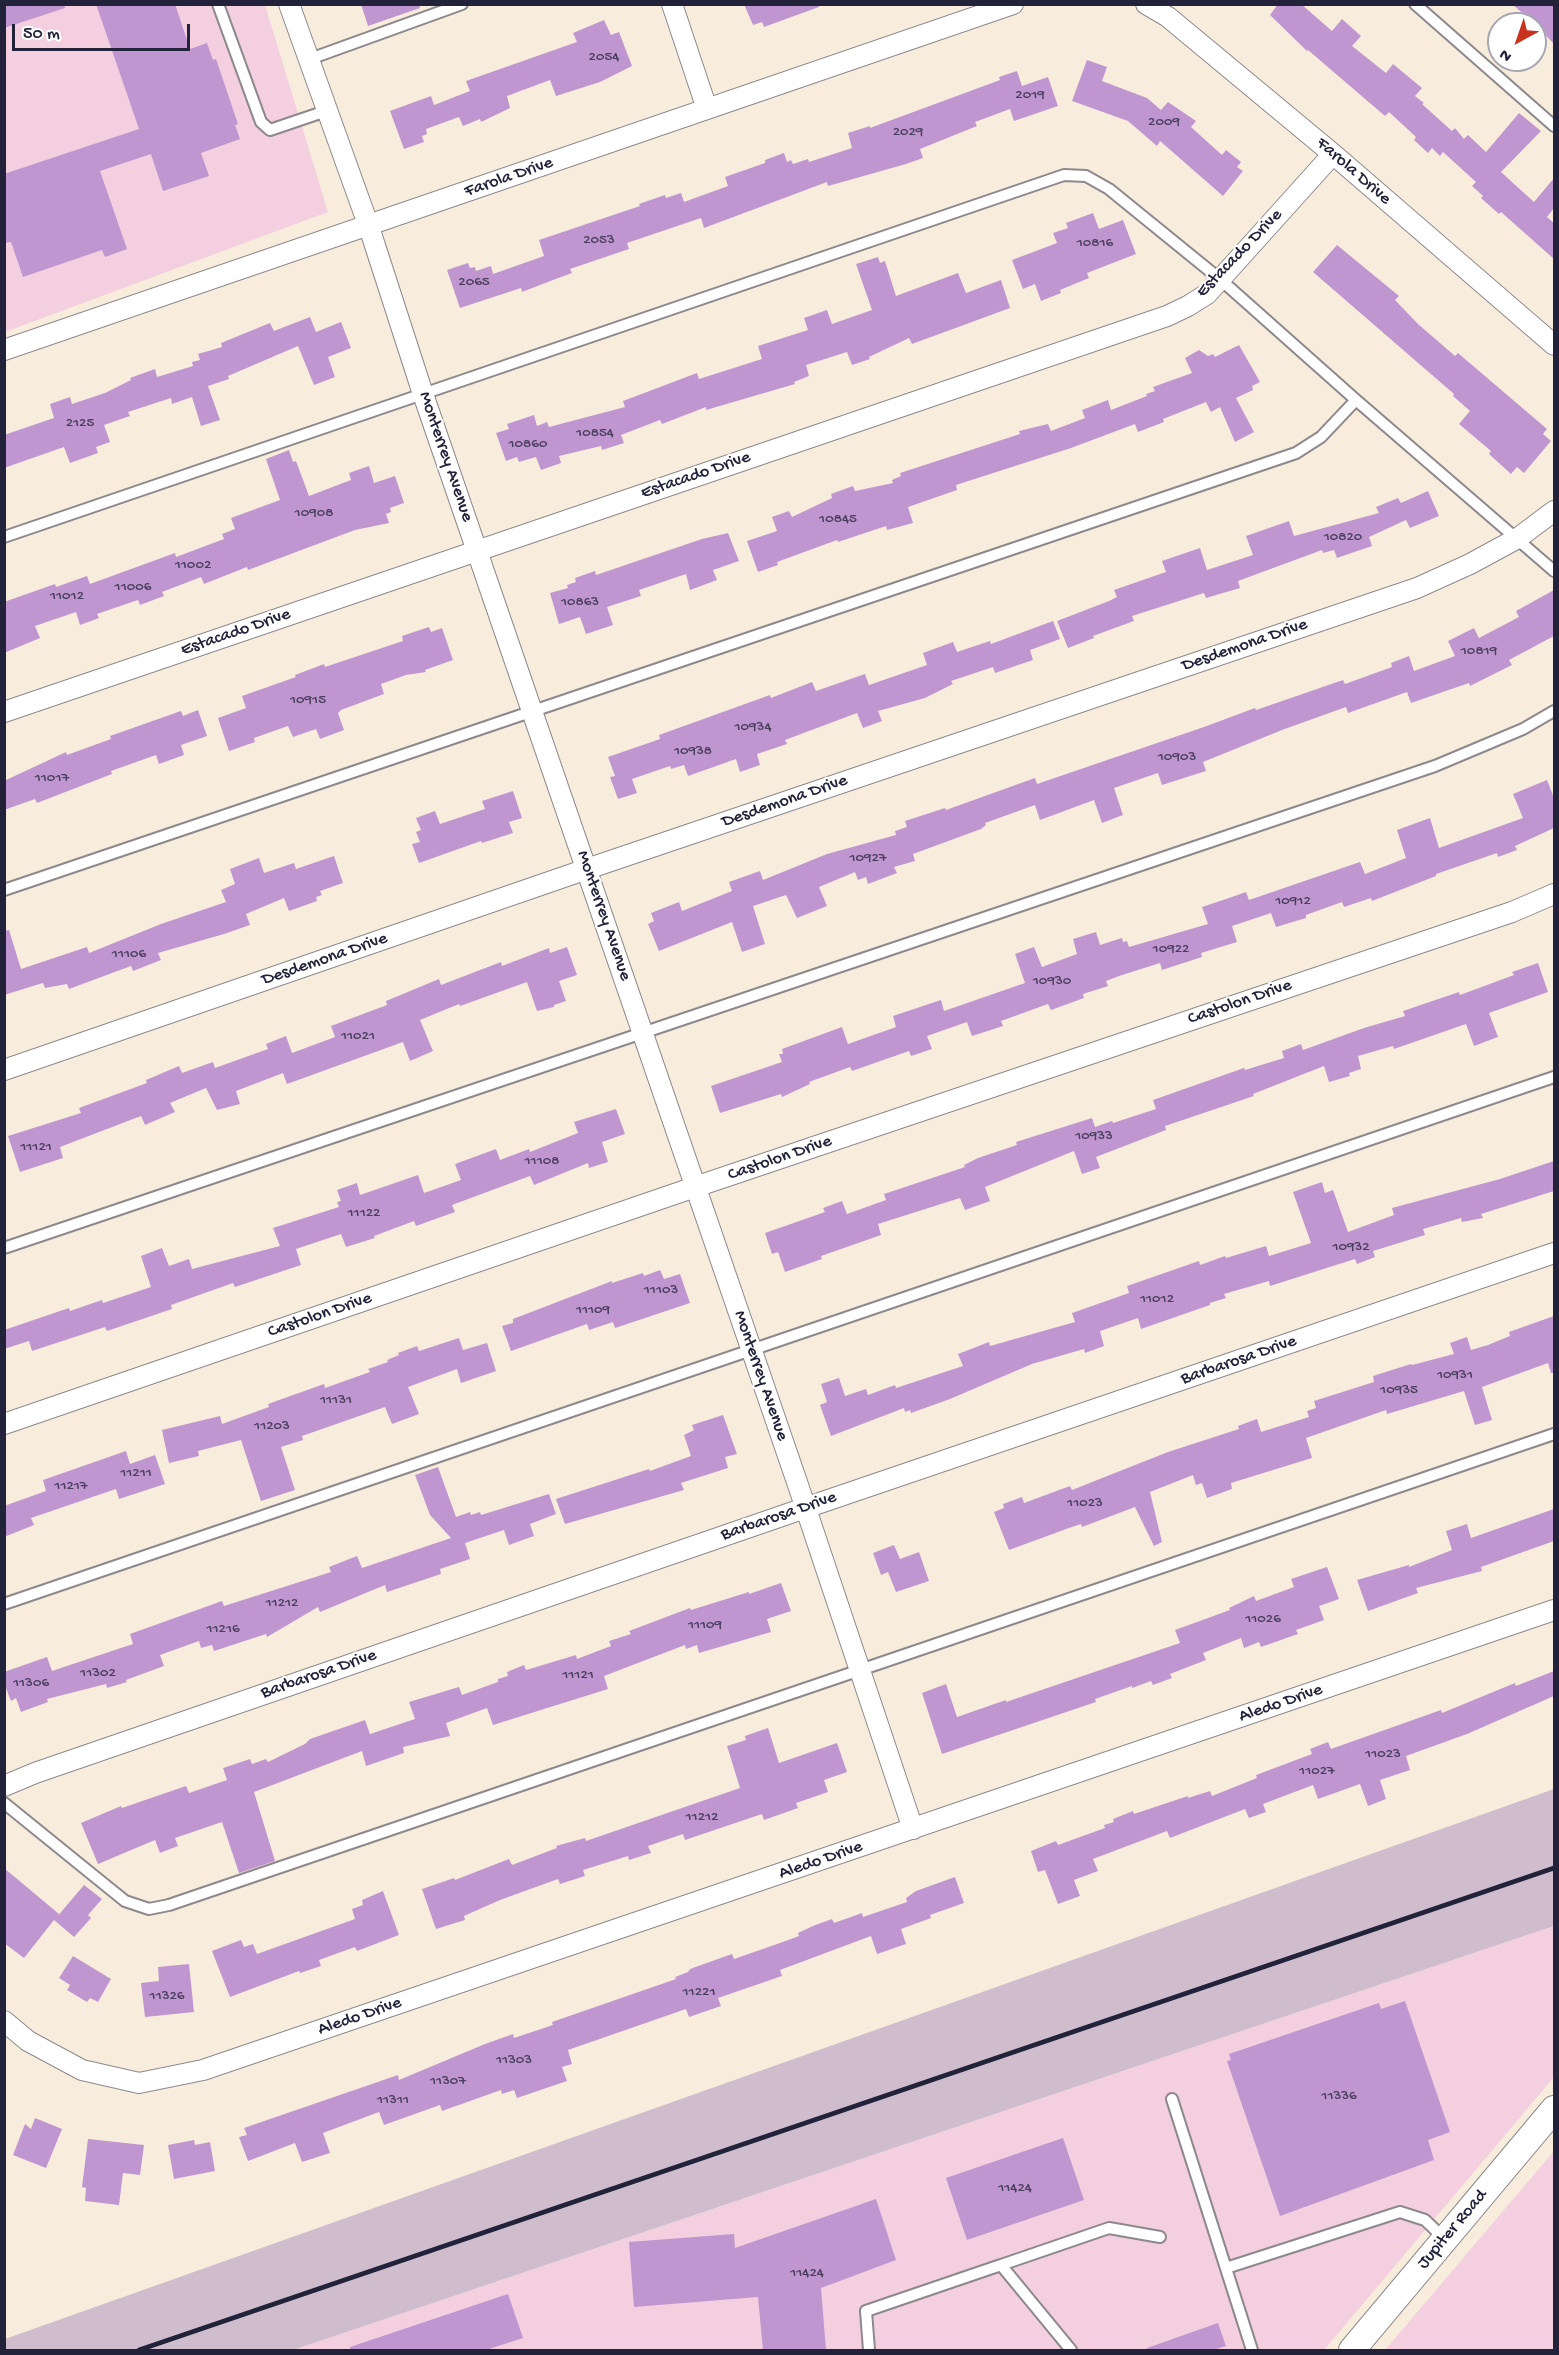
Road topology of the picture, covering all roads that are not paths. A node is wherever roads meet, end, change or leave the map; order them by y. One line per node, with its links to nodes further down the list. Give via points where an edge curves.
1 (219, 4): 10 (lane, via 261,122 270,130)
2 (289, 4): 8 (street, Monterrey Avenue)
3 (462, 4): 8 (lane)
4 (672, 4): 9 (street)
5 (1012, 4): 9 (street, Farola Drive)
6 (1146, 4): 12 (street, Farola Drive, via 1168,17)
7 (1416, 4): 11 (lane)
8 (307, 60): 10 (street, Monterrey Avenue)
9 (707, 109): 13 (street, Farola Drive)
10 (326, 111): 13 (street, Monterrey Avenue)
11 (1554, 126)
12 (1333, 154): 14 (street, Estacado Drive); 15 (street, Farola Drive)
13 (369, 227): 16 (street, Farola Drive); 17 (street, Monterrey Avenue)
14 (1221, 279): 17 (lane, via 1109,189 1086,176 1064,175); 18 (lane); 22 (street, Estacado Drive, via 1207,294 1167,316)
15 (1554, 345)
16 (4, 350)
17 (423, 394): 20 (lane); 22 (street, Monterrey Avenue)
18 (1356, 400): 21 (lane); 24 (lane, via 1321,437 1296,453)
19 (1554, 511): 21 (street, Desdemona Drive)
20 (4, 537)
21 (1518, 538): 23 (lane); 27 (street, Desdemona Drive, via 1417,588)
22 (478, 551): 24 (street, Monterrey Avenue); 26 (street, Estacado Drive)
23 (1554, 571)
24 (533, 711): 27 (street, Monterrey Avenue); 28 (lane)
25 (1554, 711): 30 (lane, via 1523,729 1435,766)
26 (4, 712)
27 (587, 869): 30 (street, Monterrey Avenue); 31 (street, Desdemona Drive)
28 (4, 890)
29 (1554, 894): 33 (street, Castolon Drive, via 1512,912)
30 (643, 1033): 33 (street, Monterrey Avenue); 34 (lane)
31 (4, 1071)
32 (1554, 1077): 36 (lane)
33 (695, 1187): 36 (street, Monterrey Avenue); 37 (street, Castolon Drive)
34 (4, 1248)
35 (1554, 1253): 39 (street, Barbarosa Drive)
36 (751, 1350): 39 (street, Monterrey Avenue); 40 (lane)
37 (4, 1424)
38 (1554, 1434): 42 (lane)
39 (805, 1508): 42 (street, Monterrey Avenue); 43 (street, Barbarosa Drive)
40 (4, 1604)
41 (1554, 1610): 45 (street, Aledo Drive)
42 (860, 1671): 44 (lane, via 148,1909 124,1901); 45 (street, Monterrey Avenue)
43 (4, 1786)
44 (4, 1803)
45 (913, 1829): 46 (street, Aledo Drive, via 203,2070 139,2083 82,2070 28,2041)
46 (4, 2021)
47 (1172, 2099): 52 (lane)
48 (1554, 2109): 50 (street, Jupiter Road)
49 (1160, 2237): 51 (lane, via 1109,2228)
50 (1446, 2239): 52 (lane, via 1425,2220 1400,2212); 56 (street, Jupiter Road)
51 (1001, 2265): 53 (lane, via 866,2311); 54 (lane)
52 (1226, 2268): 55 (lane)
53 (869, 2350)
54 (1071, 2350)
55 (1252, 2350)
56 (1352, 2350)

